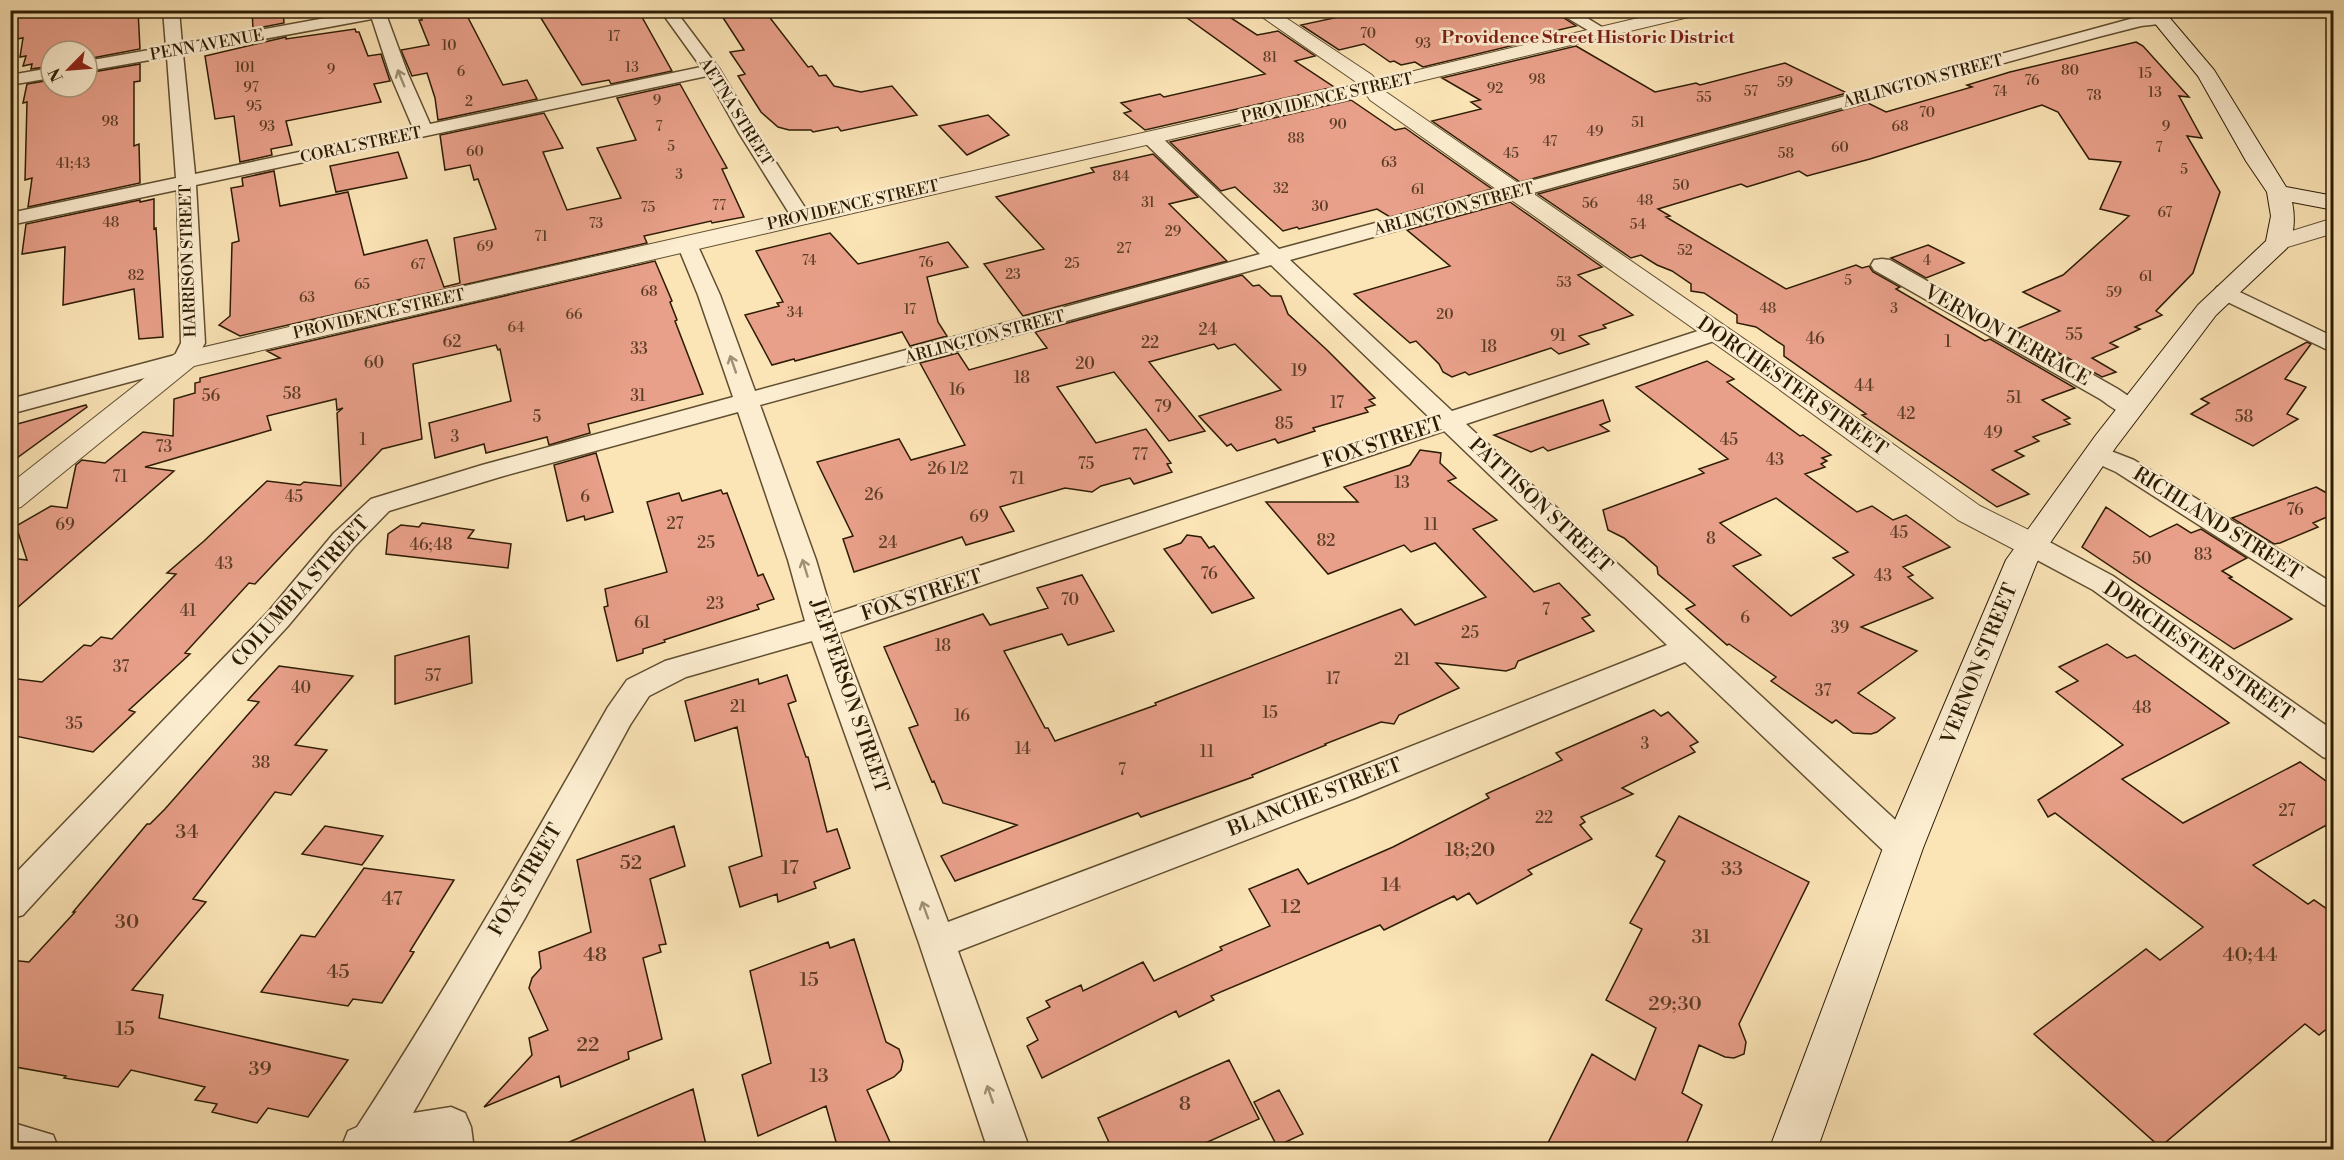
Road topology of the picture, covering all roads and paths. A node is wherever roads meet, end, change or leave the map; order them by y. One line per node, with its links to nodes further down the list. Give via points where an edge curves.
1 (171, 10): 10 (street, HARRISON STREET)
2 (399, 10): 7 (street, PENN AVENUE)
3 (667, 10): 12 (street, AETNA STREET)
4 (1261, 10): 15 (street, DORCHESTER STREET)
5 (1561, 10): 9 (street)
6 (1692, 11): 9 (street, PROVIDENCE STREET)
7 (378, 12): 10 (street, PENN AVENUE); 16 (street, one-way to 7)
8 (2158, 15): 19 (street, ARLINGTON STREET); 20 (street, via 2207,74)
9 (1602, 32): 15 (street, PROVIDENCE STREET)
10 (175, 51): 11 (street, PENN AVENUE); 18 (street, HARRISON STREET)
11 (99, 64)
12 (712, 70): 16 (street, CORAL STREET); 22 (street, AETNA STREET)
13 (39, 75): 14 (street)
14 (10, 80)
15 (1371, 87): 17 (street, PROVIDENCE STREET); 19 (street, DORCHESTER STREET, via 1377,96)
16 (424, 131): 18 (street, CORAL STREET)
17 (1152, 139): 22 (street, PROVIDENCE STREET); 27 (street, PATTISON STREET)
18 (186, 182): 23 (street, CORAL STREET); 32 (street, HARRISON STREET, via 193,343)
19 (1515, 192): 27 (street, ARLINGTON STREET); 30 (street, DORCHESTER STREET)
20 (2278, 192): 21 (street); 25 (street, via 2283,216)
21 (2334, 202)
22 (801, 217): 26 (street, PROVIDENCE STREET)
23 (10, 219)
24 (2334, 225): 25 (street)
25 (2278, 243): 29 (street, VERNON STREET)
26 (687, 244): 32 (street, PROVIDENCE STREET); 33 (street, JEFFERSON STREET, one-way to 26)
27 (1276, 256): 33 (street, ARLINGTON STREET); 36 (street, PATTISON STREET)
28 (1882, 265): 35 (street, VERNON TERRACE)
29 (2225, 292): 31 (street); 35 (street, VERNON STREET)
30 (1715, 333): 36 (street, FOX STREET); 39 (street, DORCHESTER STREET, via 1969,513)
31 (2334, 345)
32 (184, 360): 34 (street, PROVIDENCE STREET); 38 (street, HARRISON STREET)
33 (746, 402): 41 (street, JEFFERSON STREET, one-way to 33); 45 (street, COLUMBIA STREET, via 380,505)
34 (10, 407)
35 (2131, 409): 37 (street, VERNON STREET)
36 (1448, 421): 41 (street, FOX STREET); 42 (street, PATTISON STREET)
37 (2098, 454): 39 (street, VERNON STREET); 40 (street, RICHLAND STREET, via 2125,466)
38 (10, 500)
39 (2032, 544): 43 (street, DORCHESTER STREET, via 2103,583); 44 (street, VERNON STREET)
40 (2334, 598)
41 (822, 628): 46 (street, JEFFERSON STREET, one-way to 41); 48 (street, FOX STREET, via 676,669 638,688 512,907)
42 (1691, 647): 44 (street, PATTISON STREET); 46 (street, BLANCHE STREET, via 1343,788)
43 (2334, 748)
44 (1903, 848): 52 (street, VERNON STREET)
45 (10, 904)
46 (937, 943): 51 (street, JEFFERSON STREET, one-way to 46)
47 (10, 1143): 49 (street)
48 (365, 1147): 50 (street, via 451,1127)
49 (38, 1149)
50 (453, 1149)
51 (1009, 1149)
52 (1793, 1149)

